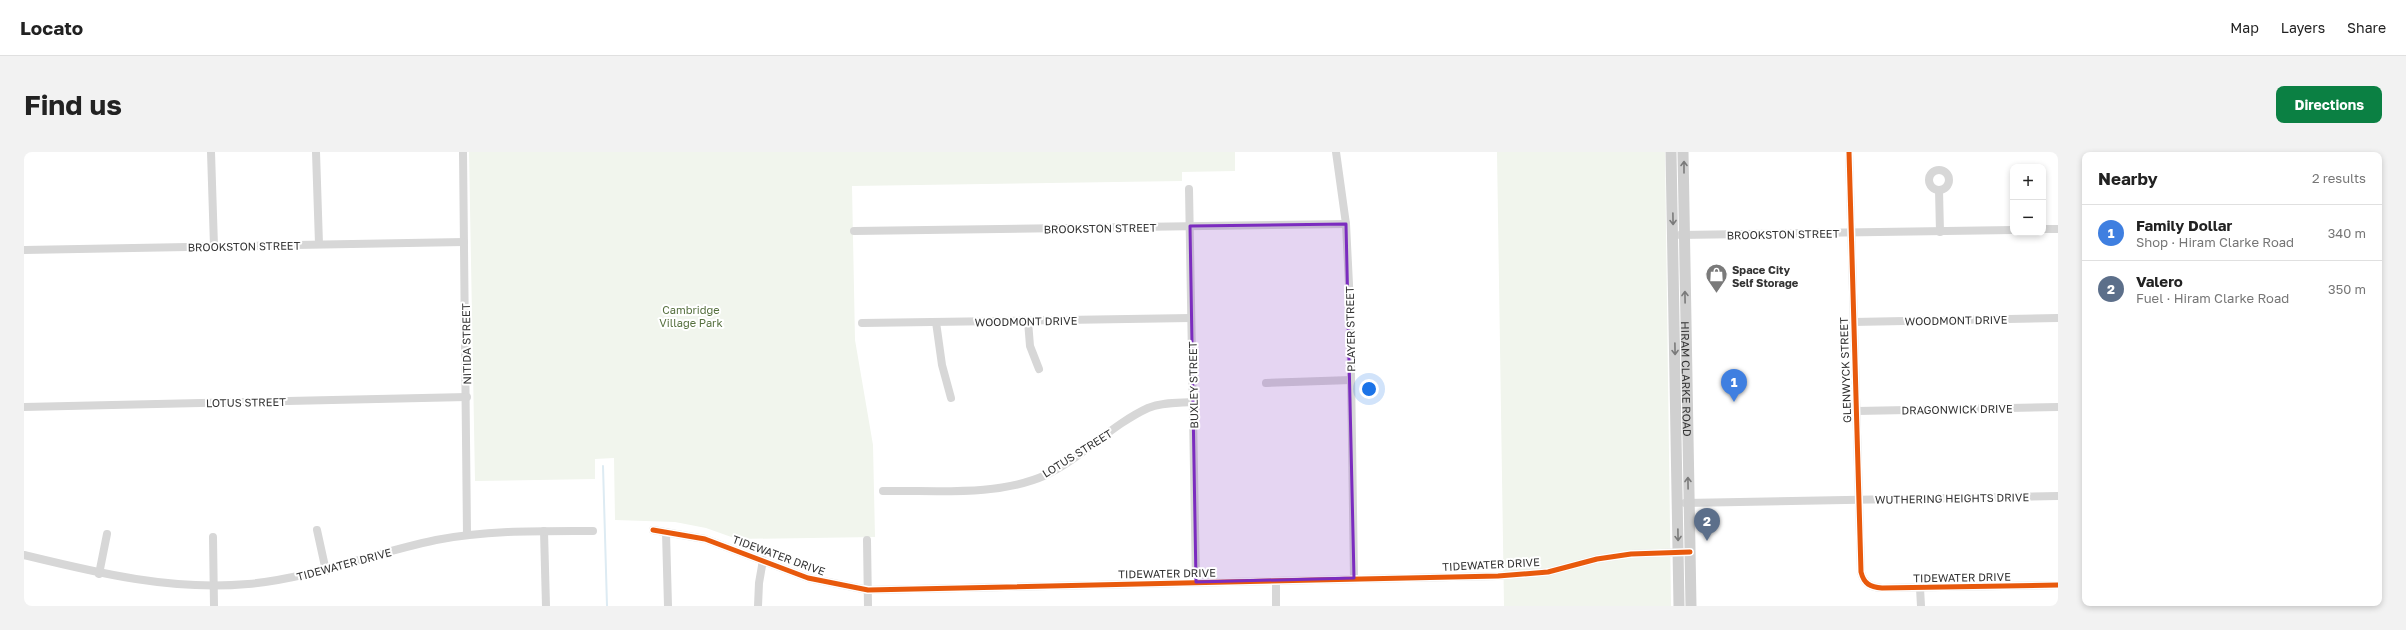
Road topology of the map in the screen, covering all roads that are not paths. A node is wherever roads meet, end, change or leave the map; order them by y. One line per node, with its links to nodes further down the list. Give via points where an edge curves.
1 (211, 152): 21 (street)
2 (316, 152): 20 (street)
3 (463, 152): 19 (street, NITIDA STREET)
4 (1336, 152): 10 (street, PLAYER STREET)
5 (1671, 152): 18 (main road, HIRAM CLARKE ROAD, one-way to 18)
6 (1684, 152): 18 (main road, HIRAM CLARKE ROAD, one-way to 6)
7 (1849, 152): 17 (street, GLENWYCK STREET)
8 (1189, 189): 11 (street, BUXLEY STREET)
9 (1939, 190): 16 (street)
10 (1346, 224): 11 (street, BROOKSTON STREET); 31 (street, PLAYER STREET)
11 (1190, 226): 15 (street, BROOKSTON STREET); 23 (street, BUXLEY STREET)
12 (2046, 229): 13 (street)
13 (2058, 229)
14 (2010, 230): 16 (street, BROOKSTON STREET)
15 (854, 231)
16 (1940, 232): 17 (street, BROOKSTON STREET)
17 (1851, 233): 18 (street, BROOKSTON STREET); 27 (street, GLENWYCK STREET)
18 (1678, 235): 29 (main road, HIRAM CLARKE ROAD)
19 (464, 242): 20 (street, BROOKSTON STREET); 33 (street, NITIDA STREET)
20 (319, 244): 21 (street, BROOKSTON STREET)
21 (214, 246): 22 (street, BROOKSTON STREET)
22 (24, 250)
23 (1191, 318): 25 (street, WOODMONT DRIVE); 35 (street, BUXLEY STREET)
24 (2058, 318): 27 (street, WOODMONT DRIVE)
25 (1028, 321): 26 (street, WOODMONT DRIVE); 30 (street, via 1030,346)
26 (936, 322): 28 (street, WOODMONT DRIVE); 34 (street, via 942,365)
27 (1854, 322): 38 (street, GLENWYCK STREET)
28 (862, 323)
29 (1681, 368): 42 (main road, HIRAM CLARKE ROAD, one-way to 29); 43 (main road, HIRAM CLARKE ROAD)
30 (1038, 369)
31 (1351, 380): 32 (street); 59 (street, PLAYER STREET)
32 (1266, 383)
33 (467, 397): 36 (street, LOTUS STREET); 50 (street, NITIDA STREET)
34 (951, 398)
35 (1193, 402): 39 (street, LOTUS STREET, via 1168,403 1148,408 1046,475 1015,484 987,489); 61 (street, BUXLEY STREET)
36 (24, 407)
37 (2058, 407): 38 (street, DRAGONWICK DRIVE)
38 (1857, 411): 41 (street, GLENWYCK STREET)
39 (883, 491)
40 (2058, 496): 41 (street, WUTHERING HEIGHTS DRIVE)
41 (1859, 500): 42 (street, WUTHERING HEIGHTS DRIVE); 64 (street, GLENWYCK STREET, via 1861,572)
42 (1689, 503): 43 (street, WUTHERING HEIGHTS DRIVE); 54 (main road, HIRAM CLARKE ROAD)
43 (1677, 504): 53 (main road, HIRAM CLARKE ROAD, one-way to 53)
44 (317, 530): 57 (street)
45 (652, 530): 48 (street, TIDEWATER DRIVE)
46 (544, 531): 47 (street, TIDEWATER DRIVE); 50 (street, TIDEWATER DRIVE); 68 (street)
47 (593, 531)
48 (666, 532): 56 (street, TIDEWATER DRIVE, via 705,539); 69 (street)
49 (107, 534): 58 (street)
50 (467, 535): 57 (street, TIDEWATER DRIVE, via 409,546)
51 (213, 537): 63 (street)
52 (867, 540): 66 (street)
53 (1678, 552): 54 (street, TIDEWATER DRIVE); 59 (street, TIDEWATER DRIVE, via 1630,554 1597,559 1548,572 1498,576); 73 (main road, HIRAM CLARKE ROAD)
54 (1690, 552): 74 (main road, HIRAM CLARKE ROAD)
55 (24, 555): 58 (street, TIDEWATER DRIVE)
56 (763, 560): 66 (street, TIDEWATER DRIVE, via 808,578); 70 (street)
57 (326, 571): 63 (street, TIDEWATER DRIVE, via 263,582)
58 (99, 574): 63 (street, TIDEWATER DRIVE, via 148,581)
59 (1354, 578): 60 (street, TIDEWATER DRIVE)
60 (1276, 581): 61 (street, TIDEWATER DRIVE); 72 (street)
61 (1196, 582): 66 (street, TIDEWATER DRIVE)
62 (2058, 584): 65 (street, TIDEWATER DRIVE)
63 (213, 585): 67 (street)
64 (1867, 585): 65 (street, TIDEWATER DRIVE, via 1882,588)
65 (1920, 588): 75 (street)
66 (868, 590): 71 (street)
67 (214, 606)
68 (546, 606)
69 (668, 606)
70 (758, 606)
71 (868, 606)
72 (1276, 606)
73 (1679, 606)
74 (1691, 606)
75 (1921, 606)

